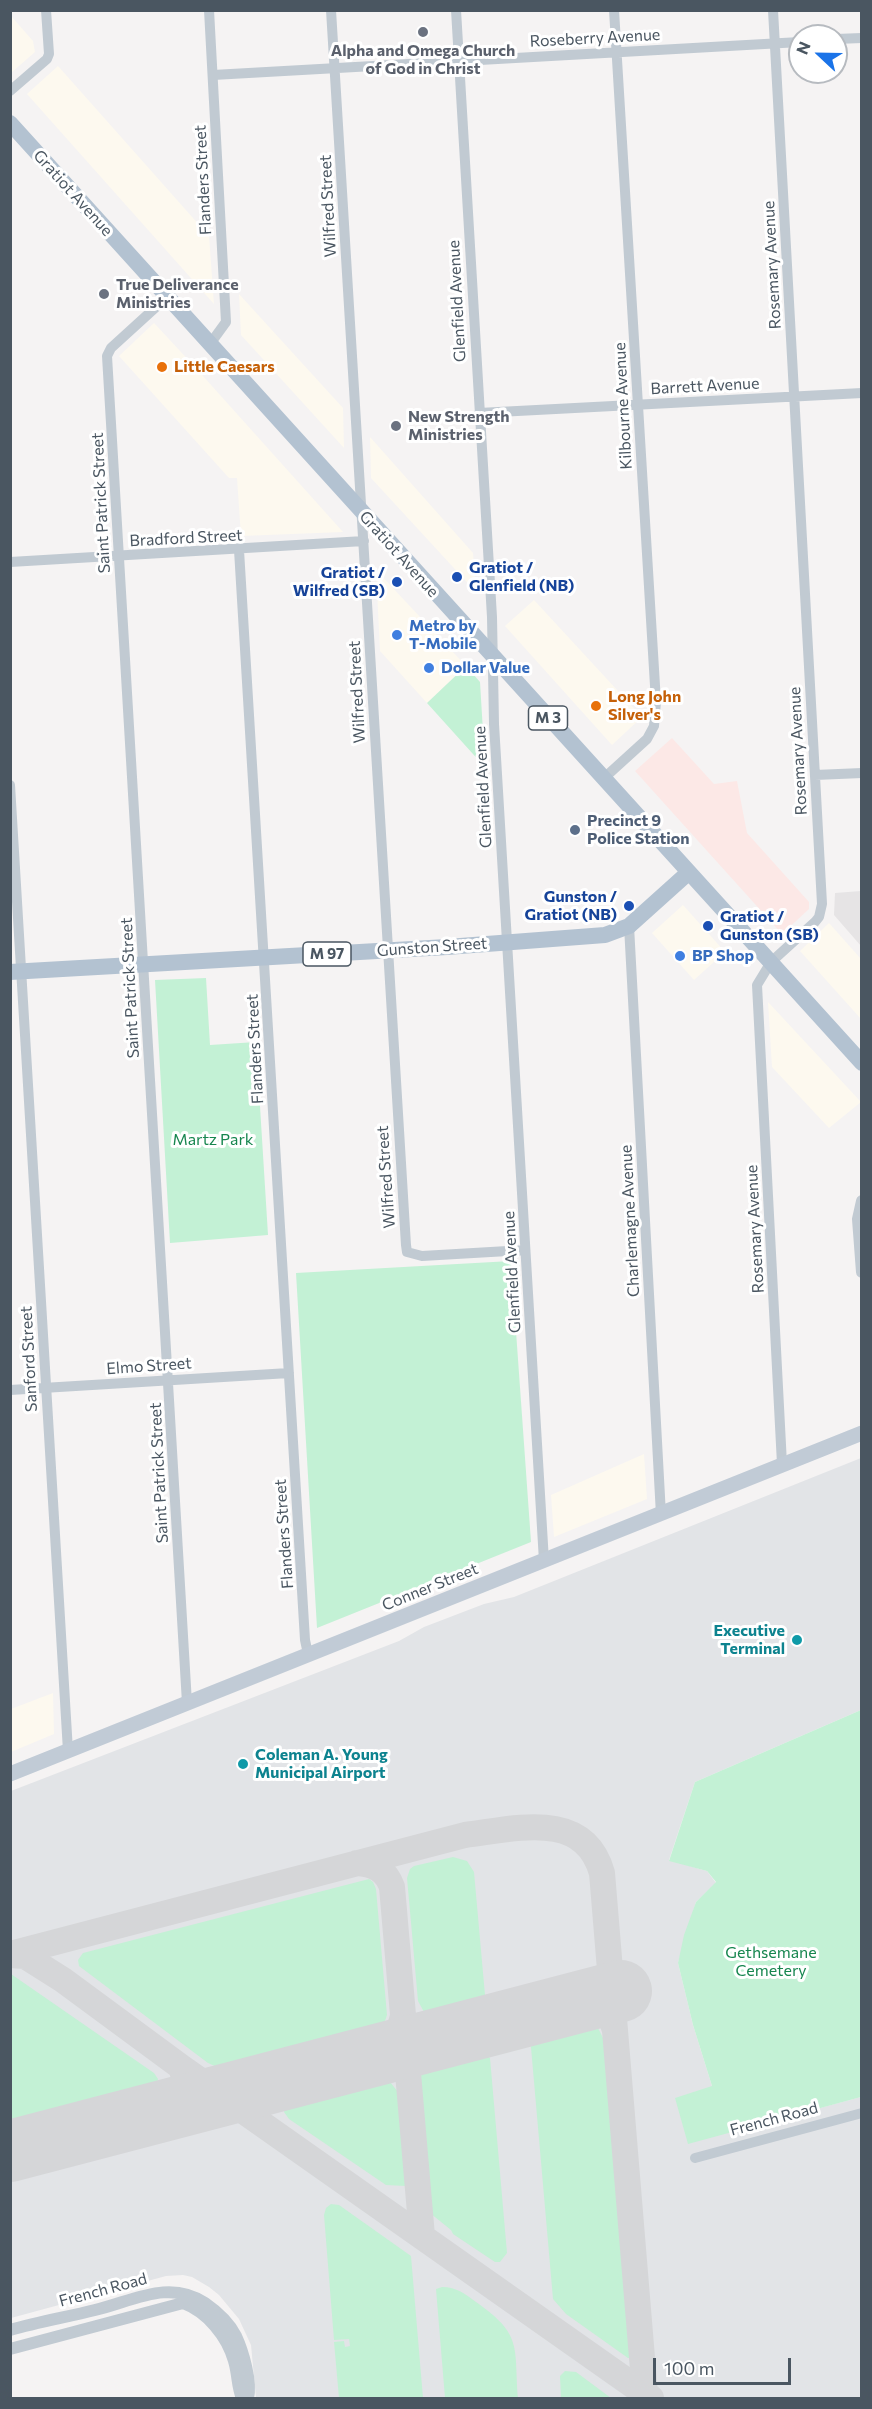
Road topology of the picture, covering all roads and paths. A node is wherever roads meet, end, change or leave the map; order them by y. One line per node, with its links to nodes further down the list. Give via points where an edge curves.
1 (46, 10): 13 (street, via 47,59)
2 (209, 10): 12 (street, Flanders Street)
3 (332, 10): 11 (street, Wilfred Street)
4 (456, 10): 10 (street, Glenfield Avenue)
5 (614, 10): 9 (street, Kilbourne Avenue)
6 (772, 10): 8 (street, Rosemary Avenue)
7 (788, 42): 8 (street, Roseberry Avenue)
8 (775, 43): 9 (street, Roseberry Avenue); 18 (street, Rosemary Avenue)
9 (617, 52): 10 (street, Roseberry Avenue); 19 (street, Kilbourne Avenue)
10 (459, 61): 11 (street, Roseberry Avenue); 20 (street, Glenfield Avenue)
11 (335, 68): 12 (street, Roseberry Avenue); 21 (street, Wilfred Street)
12 (213, 75): 16 (street, Flanders Street, via 226,322)
13 (10, 91)
14 (10, 123): 15 (main road, Gratiot Avenue / M 3)
15 (167, 297): 16 (main road, Gratiot Avenue / M 3); 24 (street, Saint Patrick Street, via 107,356)
16 (210, 344): 21 (main road, Gratiot Avenue / M 3)
17 (861, 393): 18 (street, Barrett Avenue)
18 (794, 397): 19 (street, Barrett Avenue); 28 (street, Rosemary Avenue)
19 (638, 405): 20 (street, Barrett Avenue); 29 (street, Kilbourne Avenue, via 656,720 647,739)
20 (479, 413): 26 (street, Glenfield Avenue)
21 (361, 512): 22 (street, Wilfred Street); 26 (main road, Gratiot Avenue / M 3)
22 (364, 541): 23 (street, Bradford Street); 34 (street, Wilfred Street)
23 (239, 550): 24 (street, Bradford Street); 35 (street, Flanders Street)
24 (119, 556): 25 (street, Bradford Street); 37 (street, Saint Patrick Street)
25 (10, 562)
26 (493, 658): 29 (main road, Gratiot Avenue / M 3); 33 (street, Glenfield Avenue)
27 (861, 773): 28 (street)
28 (815, 776): 36 (street, Rosemary Avenue, via 822,909 815,922)
29 (603, 779): 31 (main road, Gratiot Avenue / M 3)
30 (10, 785): 38 (street, Sanford Street)
31 (688, 873): 32 (main road, Gunston Street / M 97); 36 (main road, Gratiot Avenue / M 3)
32 (629, 926): 33 (main road, Gunston Street / M 97, via 605,935); 49 (street, Charlemagne Avenue)
33 (507, 943): 34 (main road, Gunston Street / M 97); 41 (street, Glenfield Avenue)
34 (387, 950): 35 (main road, Gunston Street / M 97); 41 (street, Wilfred Street, via 407,1252 422,1256)
35 (264, 958): 37 (main road, Gunston Street / M 97); 43 (street, Flanders Street)
36 (771, 962): 39 (main road, Gratiot Avenue / M 3); 48 (street, Rosemary Avenue, via 757,985)
37 (143, 965): 38 (main road, Gunston Street / M 97); 44 (street, Saint Patrick Street)
38 (16, 972): 45 (street, Sanford Street)
39 (861, 1063)
40 (861, 1201): 42 (street)
41 (525, 1250): 50 (street, Glenfield Avenue)
42 (861, 1272)
43 (289, 1373): 44 (street, Elmo Street); 51 (street, Flanders Street)
44 (168, 1380): 45 (street, Elmo Street); 52 (street, Saint Patrick Street)
45 (46, 1388): 46 (street, Elmo Street); 53 (street, Sanford Street)
46 (10, 1390)
47 (861, 1433): 48 (main road, Conner Street)
48 (782, 1464): 49 (main road, Conner Street)
49 (661, 1515): 50 (main road, Conner Street)
50 (544, 1561): 51 (main road, Conner Street)
51 (308, 1654): 52 (main road, Conner Street)
52 (187, 1703): 53 (main road, Conner Street)
53 (68, 1751): 54 (main road, Conner Street)
54 (10, 1774)
55 (861, 2113): 56 (street, French Road)
56 (695, 2158)
57 (10, 2330): 59 (street, French Road, via 160,2291 185,2293 214,2309 233,2331 244,2359)
58 (10, 2349): 59 (street, via 183,2303 199,2310 217,2329 234,2361)
59 (246, 2397)

